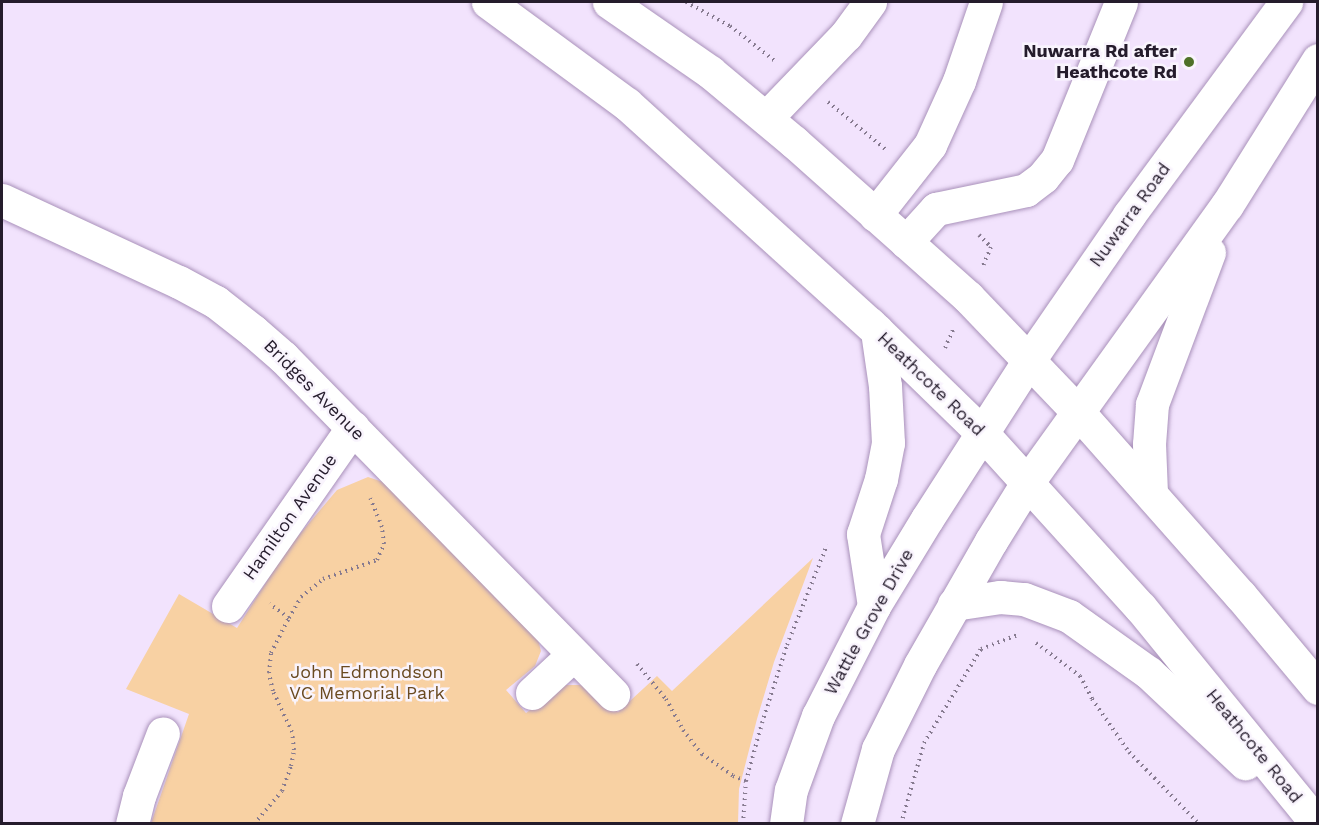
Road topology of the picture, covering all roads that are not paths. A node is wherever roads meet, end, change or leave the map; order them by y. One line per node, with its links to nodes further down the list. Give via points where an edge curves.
1 (488, 2): 9 (main road, Heathcote Road)
2 (515, 2): 9 (main road)
3 (870, 2): 10 (main road, via 846,35)
4 (986, 2): 13 (main road, via 959,81 930,144)
5 (1121, 2): 14 (main road, via 1057,160 1044,177 1026,190 936,209)
6 (1286, 2): 16 (main road, Nuwarra Road, via 1129,215)
7 (620, 5): 10 (main road)
8 (1317, 60): 12 (main road)
9 (573, 64): 15 (main road, Heathcote Road, via 627,104)
10 (766, 118): 13 (main road)
11 (2, 200): 18 (main road, Bridges Avenue, via 216,302 283,357)
12 (1227, 205): 17 (main road); 21 (main road, via 1152,404)
13 (875, 215): 14 (main road)
14 (906, 242): 16 (main road, via 968,297)
15 (877, 331): 19 (main road, Heathcote Road); 24 (main road, via 888,443 863,534)
16 (1029, 360): 17 (main road); 19 (main road, Nuwarra Road)
17 (1078, 412): 20 (main road); 21 (main road)
18 (352, 427): 22 (main road, Hamilton Avenue); 25 (main road, Bridges Avenue)
19 (983, 434): 20 (main road, Heathcote Road); 24 (main road, Wattle Grove Drive)
20 (1027, 483): 23 (main road); 34 (main road, Heathcote Road, via 1141,608)
21 (1150, 493): 26 (main road)
22 (235, 595)
23 (954, 604): 32 (main road, via 878,749); 33 (main road, via 1000,597 1024,599 1070,616 1149,673)
24 (874, 606): 31 (main road, Wattle Grove Drive, via 818,716 791,790)
25 (573, 655): 27 (main road); 28 (main road, Bridges Avenue)
26 (1317, 688)
27 (532, 693)
28 (613, 694)
29 (163, 733): 30 (main road)
30 (132, 824)
31 (786, 824)
32 (857, 824)
33 (1310, 824)
34 (1317, 824)

